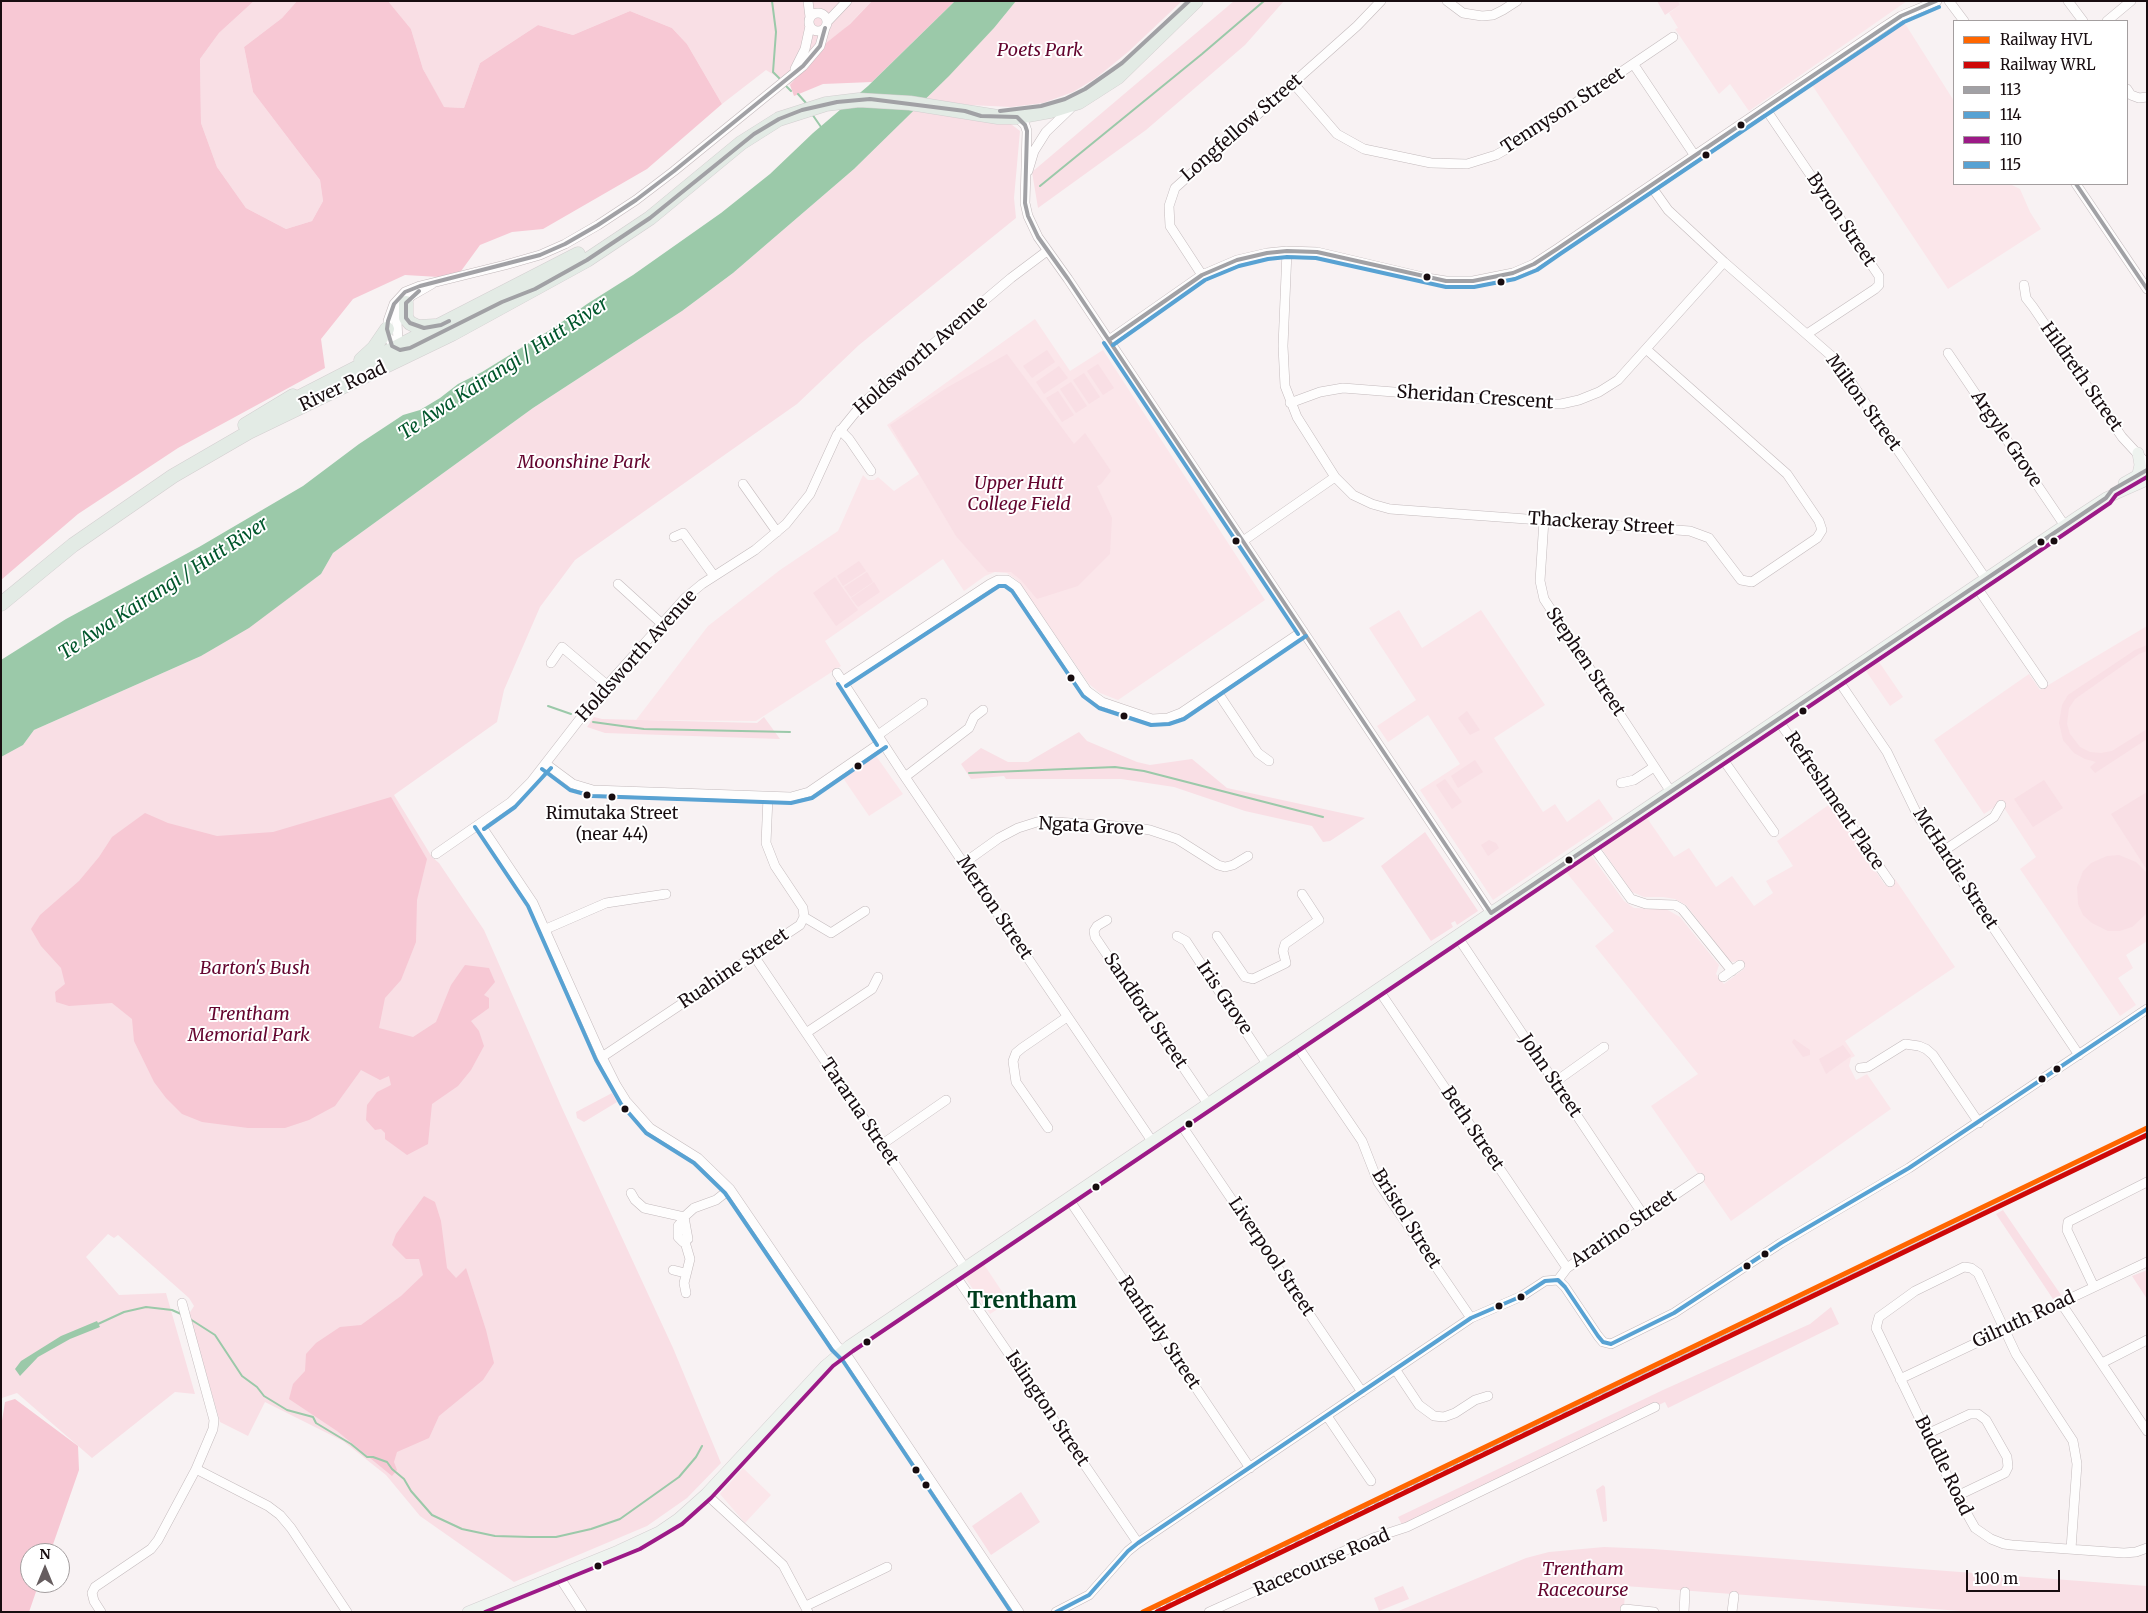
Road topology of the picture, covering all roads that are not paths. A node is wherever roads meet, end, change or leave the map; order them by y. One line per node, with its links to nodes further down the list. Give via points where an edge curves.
1 (808, 1): 17 (street)
2 (812, 1): 13 (street)
3 (1188, 1): 27 (highway, River Road, via 1116,68 1075,95 1030,108)
4 (1196, 1): 25 (highway, River Road, via 1118,77)
5 (1381, 1): 22 (street, Longfellow Street)
6 (1447, 1): 7 (street, via 1463,13 1482,16 1504,10)
7 (1517, 1)
8 (1938, 1): 26 (street, via 1901,16)
9 (1949, 1): 14 (street)
10 (2068, 1): 15 (street)
11 (2131, 1): 16 (street)
12 (845, 3): 13 (street); 18 (street)
13 (820, 13): 17 (street, via 814,13); 18 (street)
14 (1963, 20)
15 (2082, 20)
16 (2108, 20)
17 (810, 22): 18 (street, via 817,31); 21 (street, via 805,49)
18 (826, 25): 21 (street, via 816,51)
19 (1673, 37): 20 (street, Tennyson Street)
20 (1634, 65): 22 (street, Tennyson Street, via 1510,148 1467,164 1448,165 1364,149 1337,134); 29 (street)
21 (792, 74): 38 (street, via 652,188 573,240 521,261)
22 (1293, 83): 37 (street, Longfellow Street, via 1175,188 1169,206 1170,226)
23 (2128, 90): 24 (street, via 2139,98)
24 (2147, 97)
25 (1079, 102): 28 (highway, River Road); 31 (street, via 1063,113 1042,137)
26 (1765, 108): 29 (street); 45 (street, Byron Street, via 1878,276 1876,289)
27 (961, 110): 28 (highway, River Road, via 990,117); 30 (highway, River Road, via 897,101 858,100 826,104 791,114 766,126)
28 (1017, 117): 31 (street, via 1027,132)
29 (1695, 156): 33 (street)
30 (692, 182): 40 (highway, River Road, via 683,193 609,246); 43 (highway, River Road, via 585,250)
31 (1024, 183): 34 (street, via 1028,216)
32 (2077, 185): 41 (street)
33 (1650, 186): 35 (street, via 1534,264 1487,279 1437,280 1317,252); 36 (street, Milton Street, via 1668,210)
34 (1047, 251): 46 (street); 53 (street, Holdsworth Avenue, via 863,403)
35 (1287, 251): 37 (street, via 1248,257); 50 (street, Thackeray Street, via 1283,346 1285,386)
36 (1724, 262): 45 (street, Milton Street); 48 (street, Sheridan Crescent)
37 (1202, 276): 46 (street)
38 (432, 284): 42 (street, via 416,292); 44 (street, via 412,288 400,297 390,312)
39 (2024, 285): 54 (street, Hildreth Street, via 2026,298 2119,432)
40 (535, 289): 47 (highway, via 410,348); 51 (highway, River Road, via 359,381)
41 (2147, 289)
42 (406, 303): 43 (highway, via 406,318 410,323 418,327); 47 (street, via 398,317)
43 (441, 325): 47 (highway, River Road)
44 (387, 329): 47 (street, via 390,342); 52 (highway, via 369,354)
45 (1806, 334): 66 (street, Milton Street, via 1836,360)
46 (1109, 340): 64 (street)
47 (396, 348): 51 (highway, via 388,359); 52 (highway, River Road)
48 (1646, 349): 50 (street, Sheridan Crescent, via 1618,380 1599,392 1561,404 1343,388); 60 (street, Thackeray Street, via 1787,474 1819,521 1820,535 1748,582 1741,580 1714,542 1700,533)
49 (1948, 353): 61 (street, Argyle Grove)
50 (1290, 403): 58 (street, Thackeray Street)
51 (277, 418): 69 (highway, River Road, via 173,476 73,545)
52 (245, 425): 68 (highway, River Road, via 180,461 130,494)
53 (840, 430): 56 (street); 62 (street, Holdsworth Avenue, via 810,494)
54 (2138, 453): 55 (street, Hildreth Street); 57 (main road)
55 (2147, 464)
56 (871, 471)
57 (2144, 474): 61 (main road, via 2112,490 2106,498)
58 (1335, 477): 60 (street, Thackeray Street, via 1362,500 1381,507); 64 (street)
59 (744, 484): 62 (street)
60 (1544, 520): 84 (street, Stephen Street, via 1540,581 1544,599)
61 (2065, 526): 66 (main road)
62 (778, 532): 65 (street, Holdsworth Avenue)
63 (674, 537): 65 (street, via 683,533)
64 (1243, 541): 71 (street)
65 (714, 576): 70 (street, Holdsworth Avenue, via 685,598)
66 (1981, 583): 73 (main road); 74 (street, Milton Street)
67 (618, 584): 70 (street)
68 (1, 594)
69 (1, 604)
70 (662, 624): 75 (street, Holdsworth Avenue)
71 (1303, 631): 76 (street); 101 (street)
72 (551, 663): 75 (street, via 562,647)
73 (1838, 680): 79 (main road); 93 (street, McHardie Street, via 1887,752 1918,816)
74 (2042, 684)
75 (607, 685): 83 (street, Holdsworth Avenue)
76 (1216, 690): 80 (street, Merton Street, via 1181,713 1160,720 1102,702 1087,691 1017,587 1007,580 998,580 840,677); 82 (street, via 1258,753)
77 (923, 703): 80 (street)
78 (983, 710): 85 (street, via 974,717 969,728)
79 (1778, 720): 81 (main road); 97 (street, Refreshment Place)
80 (880, 739): 85 (street, Merton Street); 88 (street, via 809,792 791,797)
81 (1722, 758): 87 (main road); 91 (street)
82 (1269, 760)
83 (546, 764): 88 (street, via 573,784 588,789); 90 (street, Holdsworth Avenue, via 511,802)
84 (1654, 767): 86 (street, via 1634,780); 87 (street, Stephen Street)
85 (905, 777): 96 (street, Merton Street)
86 (1621, 783)
87 (1671, 792): 92 (main road)
88 (768, 797): 102 (street, Ruahine Street, via 766,843 770,856 801,903)
89 (2001, 805): 93 (street, via 1994,817)
90 (480, 824): 94 (street, Holdsworth Avenue); 104 (street, via 533,903)
91 (1774, 832)
92 (1592, 845): 101 (main road); 110 (street, via 1631,899 1646,904 1675,905 1682,909)
93 (1942, 852): 119 (street, McHardie Street)
94 (436, 854)
95 (1248, 856): 96 (street, Ngata Grove, via 1234,866 1218,866 1177,839 1150,830 1037,822 999,838)
96 (964, 863): 115 (street, Merton Street)
97 (1890, 882)
98 (666, 894): 104 (street, via 606,903)
99 (1302, 894): 106 (street, via 1319,920 1285,944 1286,963 1253,979 1245,977)
100 (864, 911): 102 (street, via 831,933)
101 (1491, 913): 107 (main road)
102 (804, 917): 108 (street, Ruahine Street, via 800,924)
103 (1107, 920): 125 (street, Sandford Street, via 1097,926 1095,937)
104 (546, 929): 120 (street)
105 (1177, 936): 121 (street, Iris Grove, via 1186,941)
106 (1218, 936)
107 (1457, 936): 113 (main road); 123 (street, John Street)
108 (754, 956): 116 (street, Tararua Street); 120 (street, Ruahine Street)
109 (1740, 965): 110 (street)
110 (1732, 971): 112 (street)
111 (878, 977): 116 (street, via 872,989)
112 (1723, 977)
113 (1378, 989): 117 (main road); 139 (street, Beth Street)
114 (2147, 1009): 119 (street)
115 (1067, 1017): 128 (street, via 1022,1048 1013,1061 1016,1082); 129 (street, Merton Street)
116 (806, 1033): 130 (street, Tararua Street)
117 (1296, 1044): 121 (main road); 148 (street, Bristol Street, via 1362,1141 1378,1182)
118 (1604, 1047): 123 (street)
119 (2079, 1055): 127 (street)
120 (602, 1057): 133 (street, via 616,1085 644,1123 702,1162)
121 (1268, 1064): 125 (main road)
122 (1860, 1068): 127 (street, via 1868,1067 1905,1044 1919,1046 1933,1055)
123 (1555, 1082): 136 (street, John Street)
124 (946, 1100): 130 (street)
125 (1208, 1104): 126 (main road)
126 (1180, 1123): 129 (main road); 155 (street, Liverpool Street)
127 (1979, 1123): 143 (street, via 1770,1250 1674,1313 1611,1344 1598,1336)
128 (1048, 1128)
129 (1152, 1141): 135 (main road)
130 (881, 1145): 141 (street, Tararua Street)
131 (1700, 1178): 136 (street, Ararino Street)
132 (2147, 1182): 144 (street, via 2068,1222 2067,1230)
133 (730, 1189): 137 (street, via 716,1200 694,1208); 151 (street)
134 (631, 1193): 137 (street, via 644,1208)
135 (1068, 1198): 141 (main road); 161 (street, Ranfurly Street)
136 (1644, 1216): 139 (street, Ararino Street)
137 (684, 1218): 142 (street, via 690,1259)
138 (2147, 1262): 144 (street, Gilruth Road)
139 (1567, 1268): 143 (street, Ararino Street)
140 (673, 1270): 142 (street)
141 (960, 1271): 151 (main road); 166 (street, Islington Street)
142 (685, 1273): 145 (street)
143 (1558, 1280): 148 (street, Ararino Street, via 1545,1281 1522,1296)
144 (2094, 1287): 147 (street, Gilruth Road)
145 (686, 1292)
146 (182, 1303): 162 (street, via 214,1420)
147 (2062, 1303): 149 (street, Gilruth Road); 152 (street)
148 (1471, 1318): 153 (street, Ararino Street)
149 (2004, 1329): 154 (street, Gilruth Road); 154 (street, Buddle Road, via 1978,1273 1971,1268 1961,1269 1913,1292 1877,1320 1876,1329); 168 (street, via 2016,1354 2068,1431 2075,1447 2077,1464)
150 (2147, 1340): 152 (street)
151 (842, 1350): 164 (main road); 179 (street)
152 (2102, 1363): 159 (street)
153 (1395, 1370): 155 (street, Ararino Street); 156 (street, via 1419,1405 1434,1416 1455,1413)
154 (1900, 1379): 160 (street, Buddle Road)
155 (1362, 1392): 158 (street, Ararino Street)
156 (1488, 1396)
157 (1655, 1407): 181 (street, Racecourse Road, via 1407,1527 1374,1538)
158 (1327, 1416): 161 (street, Ararino Street); 163 (street)
159 (2147, 1430)
160 (1927, 1434): 165 (street, Buddle Road); 165 (street, via 1970,1414 1978,1414 1984,1417 2007,1457 2005,1473)
161 (1250, 1468): 166 (street, Ararino Street)
162 (196, 1469): 175 (street, via 154,1545 95,1587 92,1593); 176 (street, via 280,1515)
163 (1371, 1481)
164 (706, 1494): 170 (main road, via 659,1532); 173 (street, via 783,1565)
165 (1956, 1496): 168 (street, Buddle Road, via 1970,1522 1990,1539 2004,1544)
166 (1138, 1543): 180 (street, Ararino Street, via 1089,1595)
167 (2147, 1548): 168 (street, Buddle Road, via 2131,1553)
168 (2071, 1549)
169 (887, 1567): 173 (street)
170 (558, 1575): 177 (main road); 178 (street)
171 (1685, 1592): 183 (street)
172 (1734, 1596): 184 (street)
173 (807, 1609)
174 (1625, 1610): 182 (street)
175 (101, 1612)
176 (347, 1612)
177 (468, 1612)
178 (582, 1612)
179 (1019, 1612)
180 (1056, 1612)
181 (1209, 1612)
182 (1654, 1612)
183 (1684, 1612)
184 (1732, 1612)

